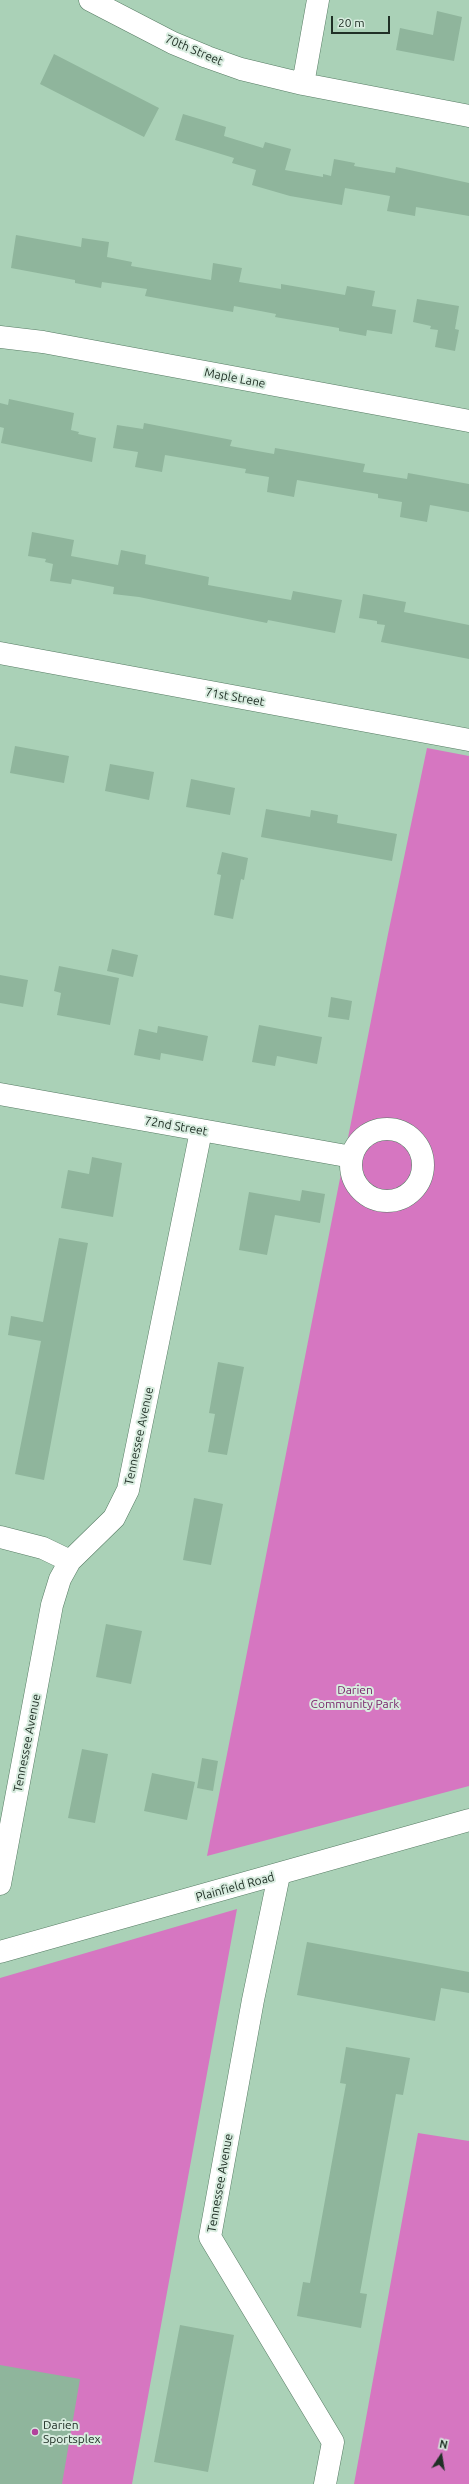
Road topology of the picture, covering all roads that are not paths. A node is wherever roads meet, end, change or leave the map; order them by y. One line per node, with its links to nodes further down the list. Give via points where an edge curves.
1 (90, 0): 3 (street, 70th Street, via 207,57 263,75)
2 (318, 0): 3 (street)
3 (303, 84): 4 (street, 70th Street)
4 (469, 116)
5 (0, 337): 6 (street, Maple Lane)
6 (469, 421)
7 (0, 653): 8 (street, 71st Street)
8 (469, 740)
9 (0, 1094): 10 (street, 72nd Street)
10 (201, 1131): 11 (street, 72nd Street); 13 (street, Tennessee Avenue, via 128,1490 114,1518)
11 (352, 1158)
12 (0, 1537): 13 (street, via 43,1548)
13 (70, 1561): 16 (street, Tennessee Avenue, via 60,1579 52,1605)
14 (469, 1820): 15 (street, Plainfield Road)
15 (280, 1875): 17 (street, Plainfield Road); 18 (street, Tennessee Avenue, via 253,2000 210,2237 333,2442)
16 (0, 1884)
17 (0, 1952)
18 (325, 2484)

